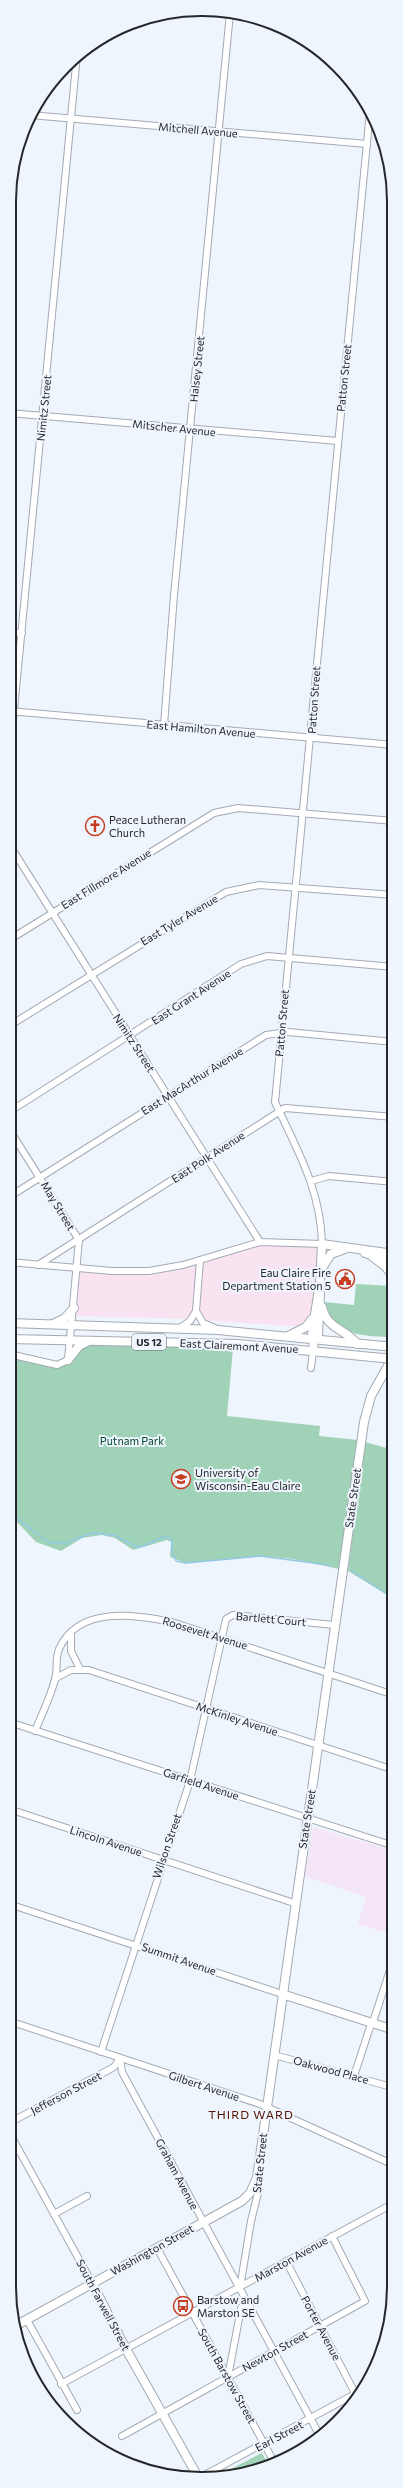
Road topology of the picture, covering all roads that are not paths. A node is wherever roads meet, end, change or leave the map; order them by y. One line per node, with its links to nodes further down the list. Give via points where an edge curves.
1 (229, 19): 6 (street, Halsey Street)
2 (76, 65): 4 (street, Nimitz Street)
3 (37, 116): 4 (street, Mitchell Avenue)
4 (71, 119): 6 (street, Mitchell Avenue); 9 (street, Nimitz Street)
5 (369, 122): 7 (street, Patton Street)
6 (219, 132): 7 (street, Mitchell Avenue); 10 (street, Halsey Street)
7 (367, 144): 11 (street, Patton Street)
8 (16, 413): 9 (street, Mitscher Avenue)
9 (43, 416): 10 (street, Mitscher Avenue); 13 (street, Nimitz Street)
10 (191, 429): 11 (street, Mitscher Avenue); 16 (street, Halsey Street)
11 (338, 441): 17 (street, Patton Street)
12 (16, 633): 13 (street)
13 (22, 633): 14 (street, Nimitz Street)
14 (16, 680)
15 (16, 712): 16 (street, East Hamilton Avenue)
16 (164, 725): 17 (street, East Hamilton Avenue)
17 (311, 738): 18 (street, East Hamilton Avenue); 19 (street, Patton Street)
18 (387, 744)
19 (303, 814): 20 (street, East Fillmore Avenue); 22 (street, Patton Street); 24 (street, East Fillmore Avenue, via 238,808 214,813)
20 (387, 820)
21 (16, 860): 24 (street, Nimitz Street)
22 (296, 886): 23 (street, East Tyler Avenue); 26 (street, Patton Street); 28 (street, East Tyler Avenue, via 259,885 226,892)
23 (387, 894)
24 (52, 913): 25 (street, East Fillmore Avenue); 28 (street, Nimitz Street)
25 (16, 936)
26 (288, 958): 27 (street, East Grant Avenue); 30 (street, Patton Street); 31 (street, East Grant Avenue, via 267,956 241,964)
27 (387, 966)
28 (90, 975): 29 (street, East Tyler Avenue); 31 (street, Nimitz Street)
29 (16, 1022)
30 (281, 1032): 32 (street, East MacArthur Avenue); 33 (street, East MacArthur Avenue, via 266,1035); 35 (street, Patton Street, via 275,1102)
31 (130, 1036): 33 (street, Nimitz Street); 34 (street, East Grant Avenue)
32 (387, 1041)
33 (168, 1096): 38 (street, Nimitz Street); 39 (street, East MacArthur Avenue)
34 (16, 1108)
35 (280, 1111): 36 (street, East Polk Avenue, via 285,1108); 38 (street, East Polk Avenue); 40 (street, Patton Street)
36 (387, 1117)
37 (16, 1140): 39 (street, May Street)
38 (207, 1158): 43 (street, East Polk Avenue); 44 (street, Nimitz Street)
39 (41, 1178): 42 (street, East MacArthur Avenue); 43 (street, May Street)
40 (311, 1181): 41 (street, via 329,1176); 45 (street, Patton Street, via 319,1208)
41 (387, 1181)
42 (16, 1193)
43 (79, 1240): 52 (street, East Polk Avenue); 53 (street, May Street)
44 (260, 1242): 45 (street); 49 (street)
45 (322, 1244): 46 (main road); 55 (main road, Patton Street)
46 (352, 1248): 47 (main road); 48 (main road); 55 (main road, via 341,1249 331,1254)
47 (387, 1253)
48 (369, 1254): 50 (main road); 54 (main road)
49 (200, 1260): 53 (street, via 149,1271); 59 (street)
50 (387, 1260)
51 (16, 1263): 52 (street)
52 (38, 1265): 53 (street)
53 (78, 1268): 58 (street, May Street)
54 (387, 1268)
55 (321, 1271): 56 (main road, Patton Street)
56 (320, 1282): 57 (main road, Patton Street); 60 (main road, Patton Street)
57 (321, 1304): 67 (main road, Patton Street, via 318,1335); 71 (main road, via 329,1324 351,1337)
58 (74, 1308): 62 (main road, via 65,1318); 63 (street, May Street)
59 (196, 1311): 64 (street, via 190,1321); 65 (street, via 203,1323)
60 (313, 1316): 66 (main road, via 306,1327); 67 (main road, Patton Street)
61 (16, 1324): 62 (main road, East Clairemont Avenue / US 12)
62 (51, 1325): 63 (main road, East Clairemont Avenue / US 12)
63 (73, 1325): 64 (main road, East Clairemont Avenue / US 12); 69 (street, May Street)
64 (180, 1328): 65 (main road, East Clairemont Avenue / US 12)
65 (218, 1330): 66 (main road, East Clairemont Avenue / US 12)
66 (289, 1336): 67 (main road, East Clairemont Avenue / US 12)
67 (314, 1338): 71 (main road, East Clairemont Avenue / US 12); 73 (main road, Patton Street)
68 (16, 1339): 69 (main road, East Clairemont Avenue / US 12)
69 (71, 1340): 70 (main road, East Clairemont Avenue / US 12); 76 (street, May Street)
70 (90, 1340): 73 (main road, East Clairemont Avenue / US 12, via 238,1344); 76 (main road, via 79,1346)
71 (357, 1344): 72 (main road, US 12)
72 (387, 1347)
73 (313, 1351): 75 (main road, East Clairemont Avenue / US 12, bridge); 78 (street, Patton Street)
74 (16, 1356): 76 (street, via 57,1365)
75 (387, 1358)
76 (68, 1360)
77 (387, 1367): 79 (main road, State Street, via 371,1396 364,1422)
78 (311, 1368)
79 (334, 1625): 81 (street, Bartlett Court, via 233,1615 226,1619); 83 (main road, State Street)
80 (70, 1634): 81 (street, Roosevelt Avenue, via 92,1619 141,1616); 82 (street, via 71,1651); 84 (street, Roosevelt Avenue, via 60,1648 55,1662)
81 (222, 1637): 83 (street, Roosevelt Avenue); 86 (street, Wilson Street)
82 (80, 1669): 84 (street, via 71,1670); 86 (street, McKinley Avenue)
83 (328, 1674): 85 (street, Roosevelt Avenue); 89 (main road, State Street)
84 (56, 1678): 88 (street, Roosevelt Avenue)
85 (387, 1693)
86 (206, 1708): 89 (street, McKinley Avenue); 91 (street, Wilson Street)
87 (16, 1724): 88 (street, Garfield Avenue)
88 (35, 1731): 91 (street, Garfield Avenue)
89 (318, 1746): 90 (street, McKinley Avenue); 93 (main road, State Street)
90 (387, 1768)
91 (190, 1781): 93 (street, Garfield Avenue); 95 (street, Wilson Street)
92 (16, 1811): 95 (street, Lincoln Avenue)
93 (308, 1818): 94 (street, Garfield Avenue); 96 (main road, State Street)
94 (387, 1844)
95 (162, 1859): 96 (street, Lincoln Avenue); 98 (street, Wilson Street)
96 (294, 1903): 100 (main road, State Street)
97 (16, 1906): 98 (street, Summit Avenue)
98 (135, 1945): 100 (street, Summit Avenue); 104 (street, Wilson Street)
99 (387, 1980): 102 (street)
100 (282, 1994): 102 (main road, Summit Avenue); 105 (main road, State Street)
101 (16, 2024): 104 (street, Gilbert Avenue)
102 (372, 2024): 103 (main road, Summit Avenue); 107 (street)
103 (387, 2029)
104 (101, 2052): 106 (street, Gilbert Avenue)
105 (274, 2055): 107 (street, Oakwood Place); 109 (main road, State Street)
106 (120, 2058): 109 (street, Gilbert Avenue); 110 (street, Jefferson Street, via 114,2067); 117 (street, Graham Avenue, via 122,2072)
107 (354, 2076): 108 (street, Oakwood Place)
108 (387, 2086)
109 (266, 2107): 112 (street, Gilbert Avenue); 113 (main road, State Street)
110 (16, 2119)
111 (16, 2145): 116 (street, South Farwell Street)
112 (387, 2162)
113 (257, 2178): 117 (main road, Washington Street, via 246,2197); 122 (street, State Street, via 258,2193)
114 (88, 2196): 116 (street)
115 (387, 2207): 118 (street, Marston Avenue)
116 (54, 2214): 121 (street, South Farwell Street)
117 (203, 2222): 119 (main road, Washington Street); 122 (street, Graham Avenue)
118 (332, 2236): 120 (street, Marston Avenue); 127 (street, Newton Street, via 365,2301)
119 (157, 2248): 121 (main road, Washington Street); 124 (street, South Barstow Street)
120 (286, 2261): 122 (street, Marston Avenue); 127 (street, Porter Avenue)
121 (92, 2283): 125 (main road, Washington Street); 128 (main road, South Farwell Street)
122 (240, 2288): 123 (street, Graham Avenue); 124 (street, Marston Avenue)
123 (247, 2301): 129 (street, Graham Avenue); 130 (street, via 240,2308)
124 (192, 2313): 128 (street, Marston Avenue); 130 (street, South Barstow Street)
125 (27, 2320): 126 (main road, Washington Street); 131 (street)
126 (20, 2323)
127 (320, 2326): 129 (street, Newton Street); 132 (street, Porter Avenue)
128 (126, 2349): 131 (street, Marston Avenue); 135 (main road, South Farwell Street)
129 (274, 2352): 130 (street, Newton Street); 136 (street, Graham Avenue)
130 (228, 2377): 135 (street, Newton Street); 139 (street, South Barstow Street)
131 (62, 2384): 134 (street)
132 (355, 2392)
133 (351, 2397): 136 (street, Earl Street)
134 (77, 2410)
135 (162, 2414): 138 (street, Newton Street); 141 (main road, South Farwell Street)
136 (311, 2418): 137 (street, Graham Avenue); 139 (street, Earl Street)
137 (318, 2431)
138 (122, 2436)
139 (264, 2443): 140 (street, South Barstow Street); 142 (street, Earl Street)
140 (272, 2458)
141 (195, 2472)
142 (211, 2472)

